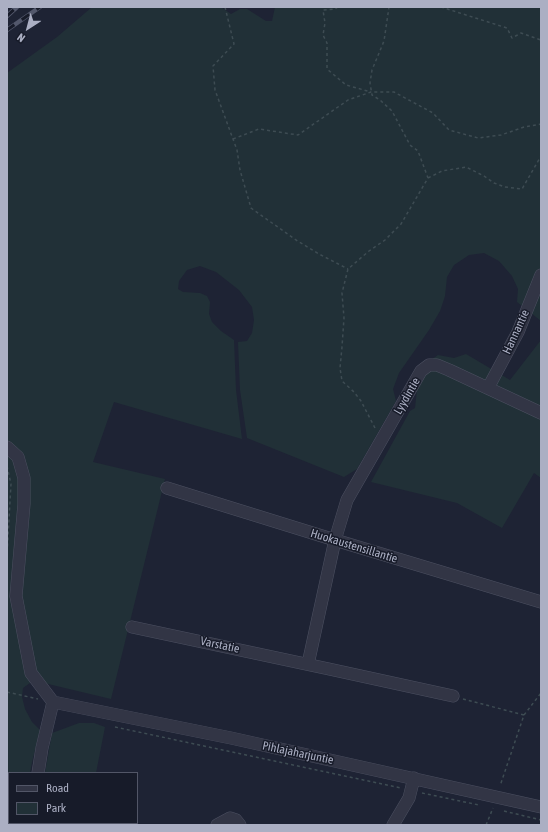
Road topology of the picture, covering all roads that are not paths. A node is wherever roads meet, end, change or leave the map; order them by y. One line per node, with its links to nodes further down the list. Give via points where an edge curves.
1 (541, 275): 2 (street, Hannantie, via 518,332)
2 (488, 388): 3 (street, Lyydintie); 6 (street, Lyydintie, via 436,365 429,365 421,371 347,500)
3 (541, 413)
4 (7, 447): 11 (street, via 18,457 24,478 16,596 31,673)
5 (167, 488): 6 (street, Huokaustensillantie)
6 (335, 540): 7 (street, Huokaustensillantie); 9 (street)
7 (541, 602)
8 (132, 627): 9 (street, Varstatie)
9 (308, 664): 10 (street, Varstatie)
10 (453, 696)
11 (53, 702): 12 (street); 13 (street, Pihlajaharjuntie)
12 (38, 772)
13 (414, 778): 14 (street, Pihlajaharjuntie); 17 (street, via 409,798)
14 (541, 807)
15 (217, 825): 16 (street, via 230,818)
16 (240, 825)
17 (393, 825)

